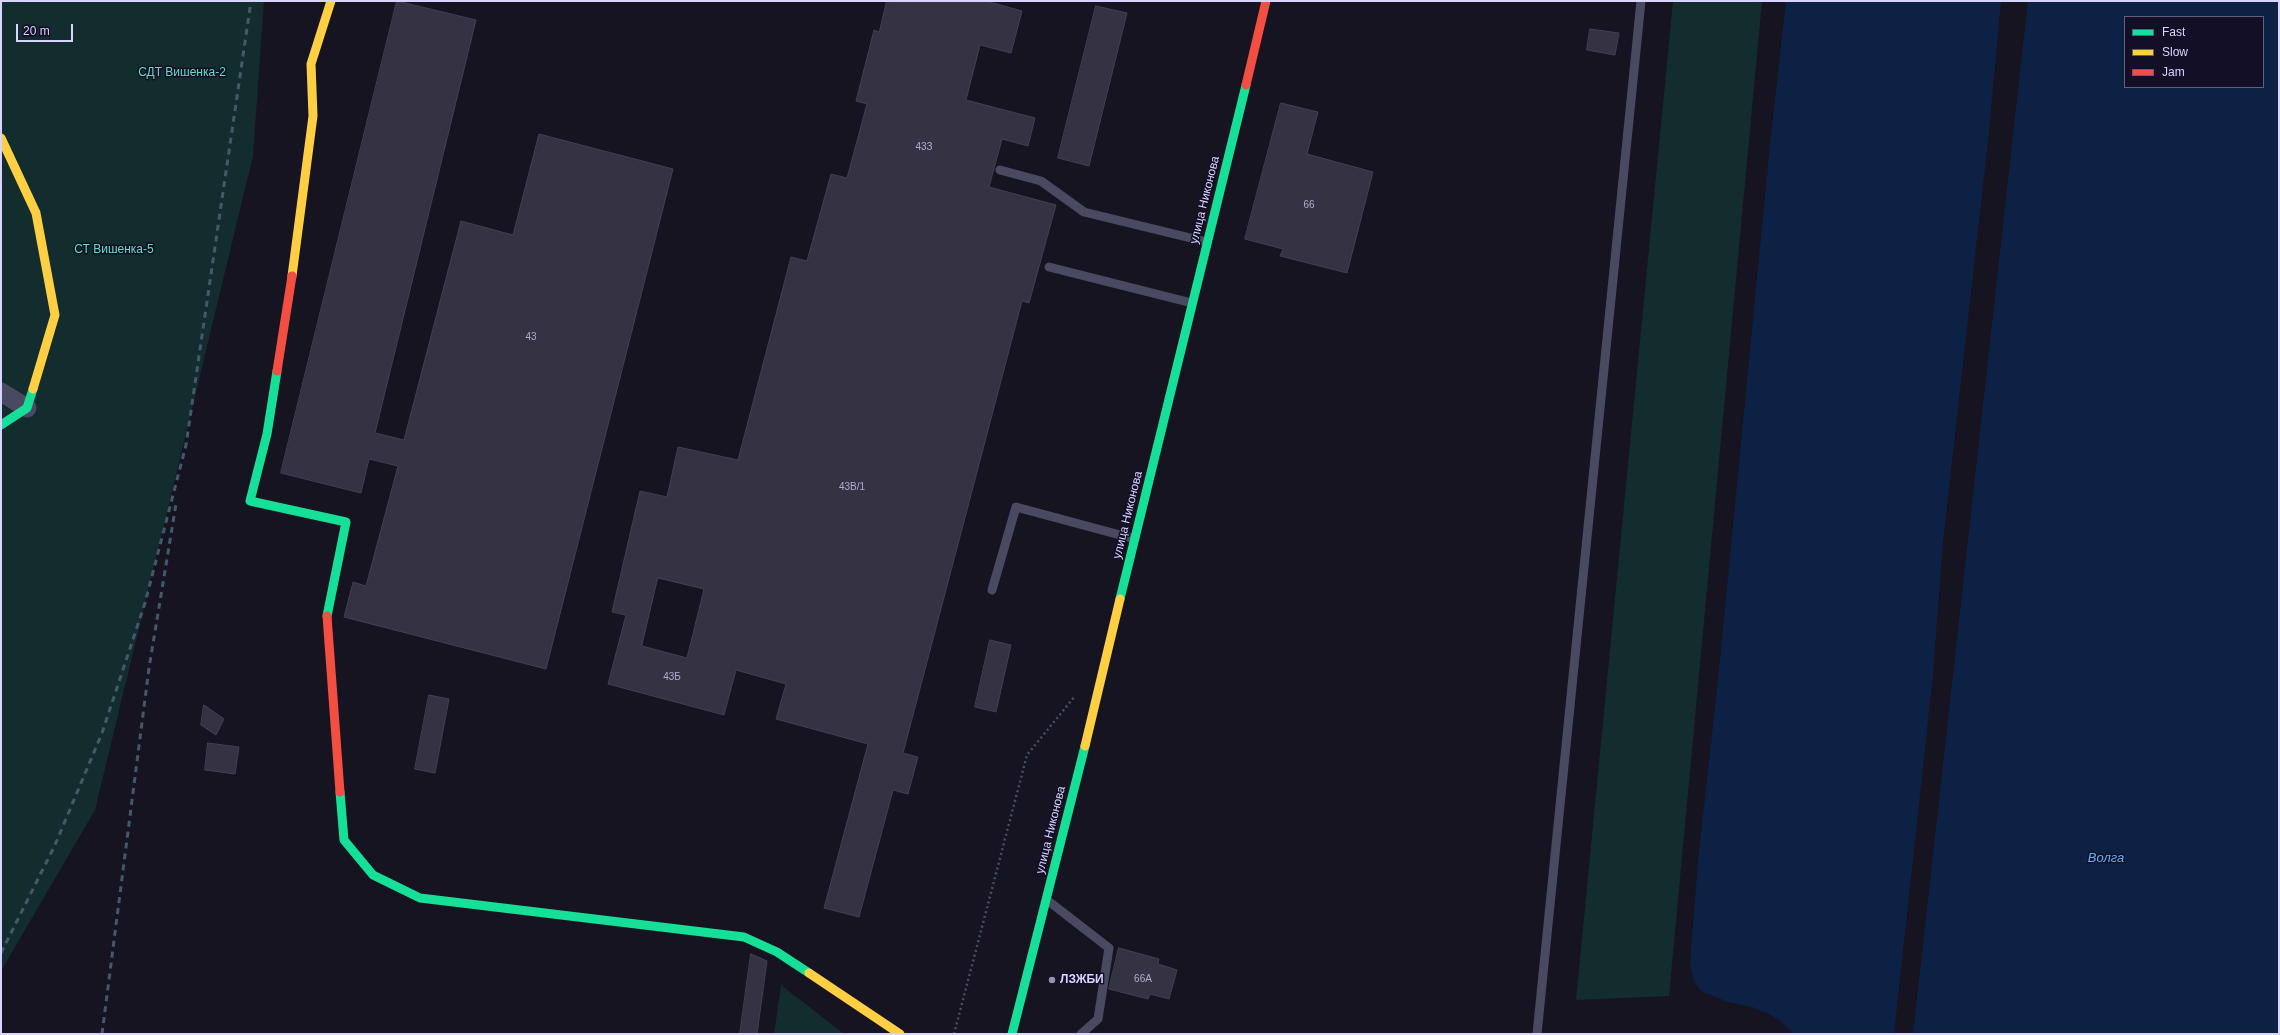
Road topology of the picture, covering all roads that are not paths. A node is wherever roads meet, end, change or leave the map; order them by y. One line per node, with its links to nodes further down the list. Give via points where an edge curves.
1 (331, 1): 15 (street, via 311,64 313,116 292,273 267,434 250,501 346,522 327,615 344,840 373,875 420,898 744,937 778,952)
2 (1266, 1): 6 (street, улица Никонова)
3 (1641, 1): 18 (lane)
4 (1, 138): 10 (street, via 36,214 55,315)
5 (1000, 170): 6 (lane, via 1041,181 1084,212)
6 (1207, 242): 8 (street, улица Никонова)
7 (1049, 267): 8 (lane)
8 (1192, 303): 12 (street, улица Никонова)
9 (1, 392): 10 (street)
10 (27, 408): 11 (street)
11 (1, 425)
12 (1135, 539): 13 (lane, via 1016,507); 14 (street, улица Никонова)
13 (992, 590)
14 (1046, 900): 16 (street, улица Никонова); 17 (lane, via 1109,948 1098,1019)
15 (900, 1034)
16 (1012, 1034)
17 (1081, 1034)
18 (1537, 1034)

